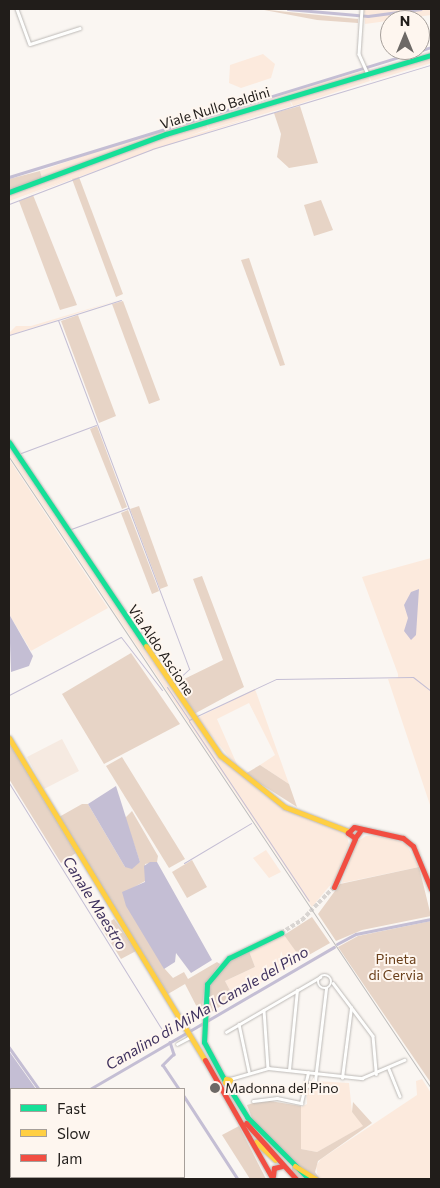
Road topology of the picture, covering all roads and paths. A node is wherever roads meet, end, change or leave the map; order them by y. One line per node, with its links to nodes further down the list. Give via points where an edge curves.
1 (17, 9): 3 (street, via 30,44)
2 (362, 9): 5 (street, via 359,54)
3 (80, 28)
4 (431, 55): 5 (street, Viale Nullo Baldini)
5 (367, 72): 6 (street, Viale Nullo Baldini, via 166,134)
6 (9, 192)
7 (9, 442): 9 (street, Via Aldo Ascione, via 220,756 265,794)
8 (9, 738): 21 (street)
9 (354, 834): 10 (street); 11 (street, Via Aldo Ascione, via 376,832 396,835 413,846)
10 (334, 887)
11 (430, 888)
12 (281, 933): 32 (street, via 232,956 214,972 206,989 205,1046)
13 (320, 977): 14 (street, via 328,975); 15 (street, via 318,985); 16 (street)
14 (333, 983): 15 (street); 17 (street)
15 (326, 989): 29 (street)
16 (297, 990): 18 (street); 26 (street)
17 (351, 1007): 30 (street, via 376,1042); 31 (street)
18 (264, 1009): 19 (street); 24 (street)
19 (239, 1024): 20 (street); 27 (street)
20 (226, 1032)
21 (191, 1035): 22 (street); 33 (street)
22 (177, 1044)
23 (404, 1060): 25 (street)
24 (268, 1068): 26 (street); 27 (street)
25 (389, 1069): 30 (street); 35 (street)
26 (289, 1070): 28 (street)
27 (249, 1071): 32 (street)
28 (308, 1073): 29 (street); 34 (street)
29 (316, 1074): 31 (street); 34 (street)
30 (376, 1074): 31 (street)
31 (342, 1078)
32 (228, 1081): 40 (street, via 247,1118)
33 (218, 1082): 36 (street); 38 (street)
34 (306, 1087): 37 (street, via 302,1103 277,1098)
35 (400, 1096)
36 (228, 1098): 39 (street); 40 (street)
37 (253, 1101)
38 (246, 1133): 39 (street); 42 (street)
39 (252, 1139): 40 (street); 41 (street)
40 (282, 1163): 41 (street); 42 (street, via 272,1170); 43 (street); 44 (street); 45 (street)
41 (268, 1169): 42 (street)
42 (272, 1179)
43 (296, 1179)
44 (309, 1179)
45 (316, 1179)

